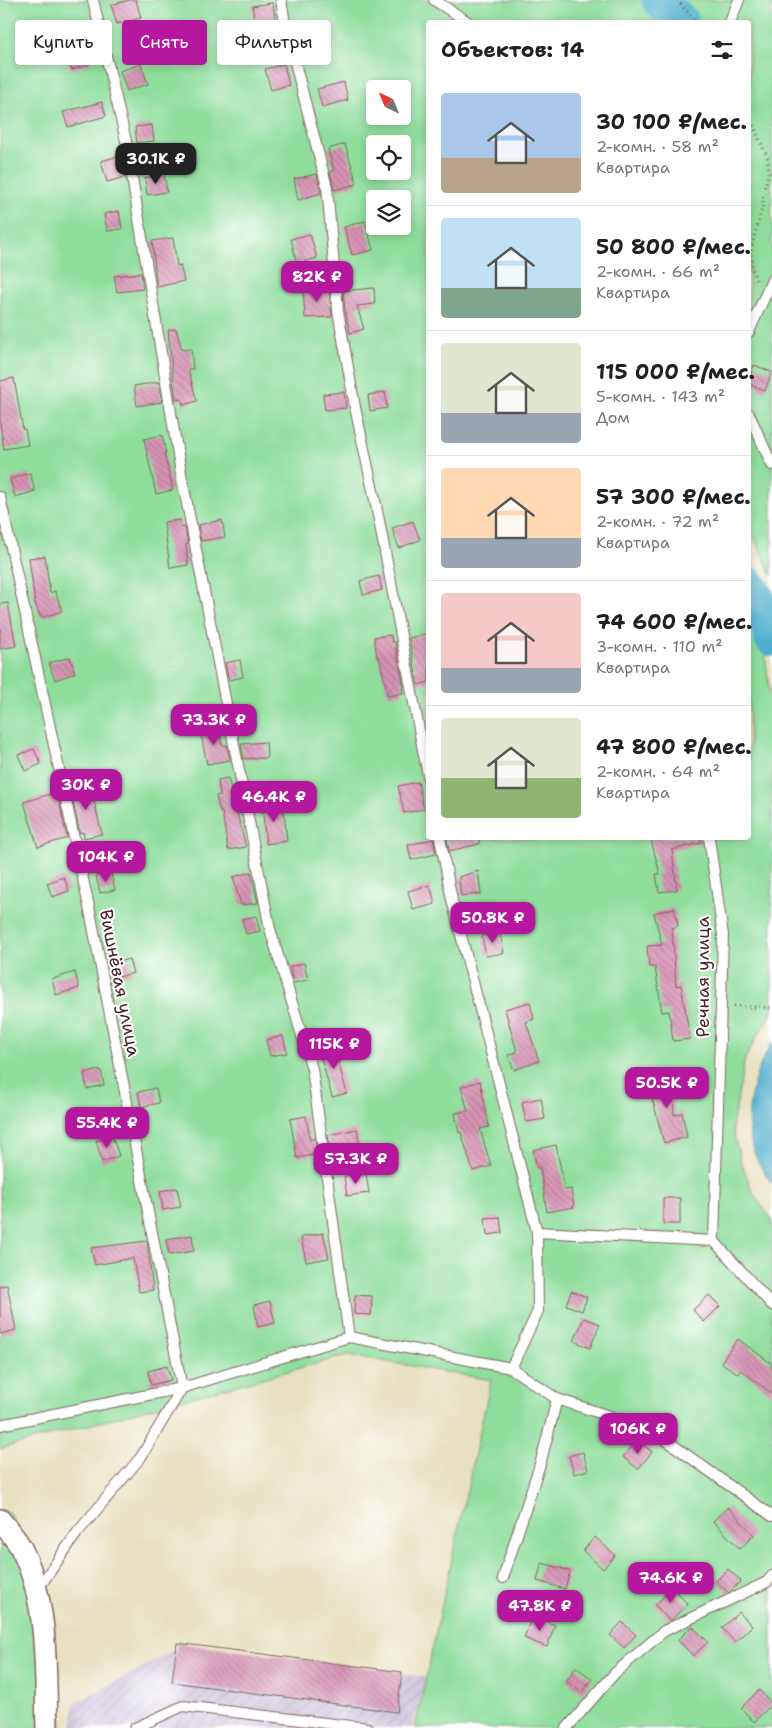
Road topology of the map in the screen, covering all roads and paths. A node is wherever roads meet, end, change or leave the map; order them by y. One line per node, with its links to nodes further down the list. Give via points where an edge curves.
1 (92, 0): 26 (lane, via 126,141 181,473 270,929 312,1069)
2 (282, 0): 18 (lane, via 286,28 327,187 338,311)
3 (434, 0): 6 (lane)
4 (677, 0): 7 (path)
5 (740, 0): 8 (lane)
6 (465, 20)
7 (694, 20)
8 (731, 20)
9 (751, 121): 10 (path, via 768,159 769,173)
10 (751, 249)
11 (751, 249): 13 (path, via 752,268)
12 (772, 280): 13 (lane)
13 (763, 299): 14 (lane)
14 (751, 327)
15 (751, 418): 16 (lane)
16 (772, 465)
17 (0, 497): 28 (lane, Вишнёвая улица, via 91,916)
18 (426, 764)
19 (440, 840): 23 (lane, via 452,900)
20 (709, 840): 21 (lane, Речная улица, via 722,935)
21 (721, 1006): 22 (path); 24 (lane, Речная улица)
22 (772, 1008)
23 (537, 1232): 24 (lane); 27 (lane, via 538,1311)
24 (714, 1241): 25 (lane)
25 (772, 1305)
26 (349, 1337): 27 (lane); 28 (lane)
27 (511, 1368): 29 (lane)
28 (182, 1388): 30 (lane); 35 (lane, via 141,1457 77,1533)
29 (557, 1399): 31 (lane, via 652,1430); 34 (lane)
30 (0, 1425)
31 (772, 1516)
32 (0, 1520): 35 (street, via 20,1547)
33 (772, 1576): 39 (lane, via 767,1582 664,1631 615,1673)
34 (504, 1578)
35 (38, 1590): 36 (street, via 43,1622)
36 (47, 1728)
37 (135, 1728): 38 (lane, via 183,1706)
38 (368, 1728)
39 (567, 1728)

